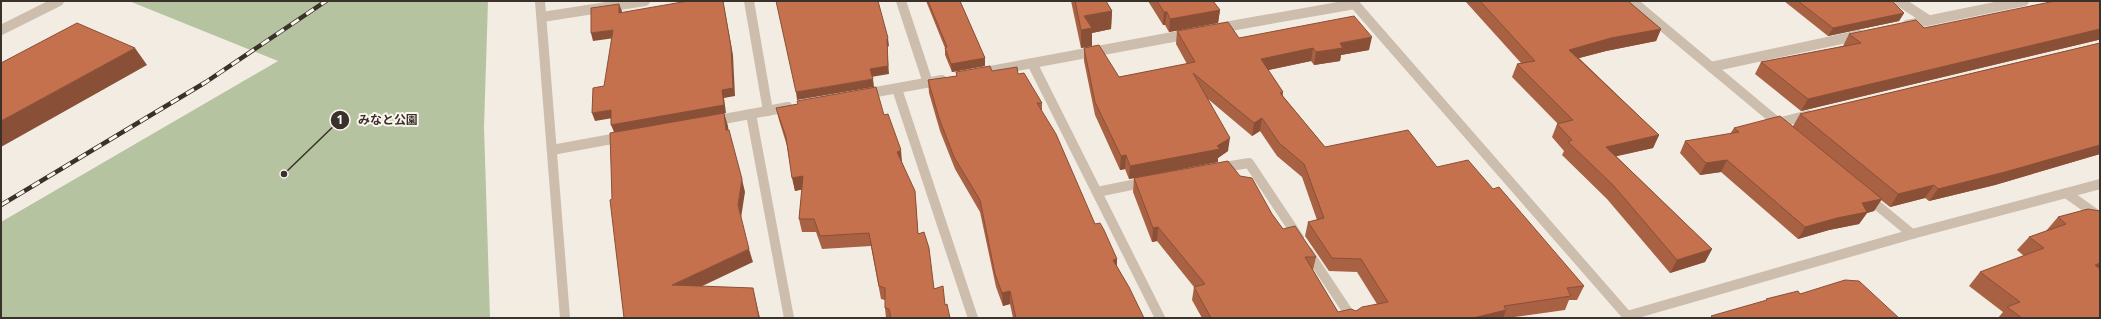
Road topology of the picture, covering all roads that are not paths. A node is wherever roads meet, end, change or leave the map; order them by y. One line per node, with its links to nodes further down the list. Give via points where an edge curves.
1 (59, 1): 13 (street)
2 (540, 1): 10 (street)
3 (645, 1): 10 (street)
4 (749, 1): 23 (street)
5 (901, 1): 19 (street)
6 (1632, 1): 16 (street)
7 (1899, 1): 11 (street)
8 (2024, 1): 11 (street)
9 (1354, 2): 15 (street); 39 (street)
10 (542, 17): 30 (street)
11 (1928, 20): 12 (street)
12 (1897, 27)
13 (1, 30)
14 (1866, 34): 16 (street)
15 (1032, 63): 17 (street); 35 (street)
16 (1711, 67): 27 (street)
17 (973, 74)
18 (950, 79): 19 (street)
19 (928, 83): 20 (street)
20 (897, 89): 21 (street); 42 (street)
21 (851, 96)
22 (798, 105): 23 (street)
23 (768, 111): 24 (street)
24 (751, 114): 26 (street); 41 (street)
25 (1816, 114): 27 (street)
26 (705, 122)
27 (1778, 123): 28 (street)
28 (1790, 132)
29 (636, 134): 30 (street)
30 (552, 150): 40 (street)
31 (1211, 170): 44 (street, via 1249,162)
32 (1158, 180): 35 (street)
33 (2100, 184): 36 (street)
34 (1860, 191): 38 (street)
35 (1097, 192): 43 (street)
36 (2066, 193): 37 (street); 38 (street)
37 (2100, 217)
38 (1912, 234): 39 (street)
39 (1625, 317)
40 (565, 318)
41 (789, 318)
42 (973, 318)
43 (1160, 318)
44 (1352, 318)

